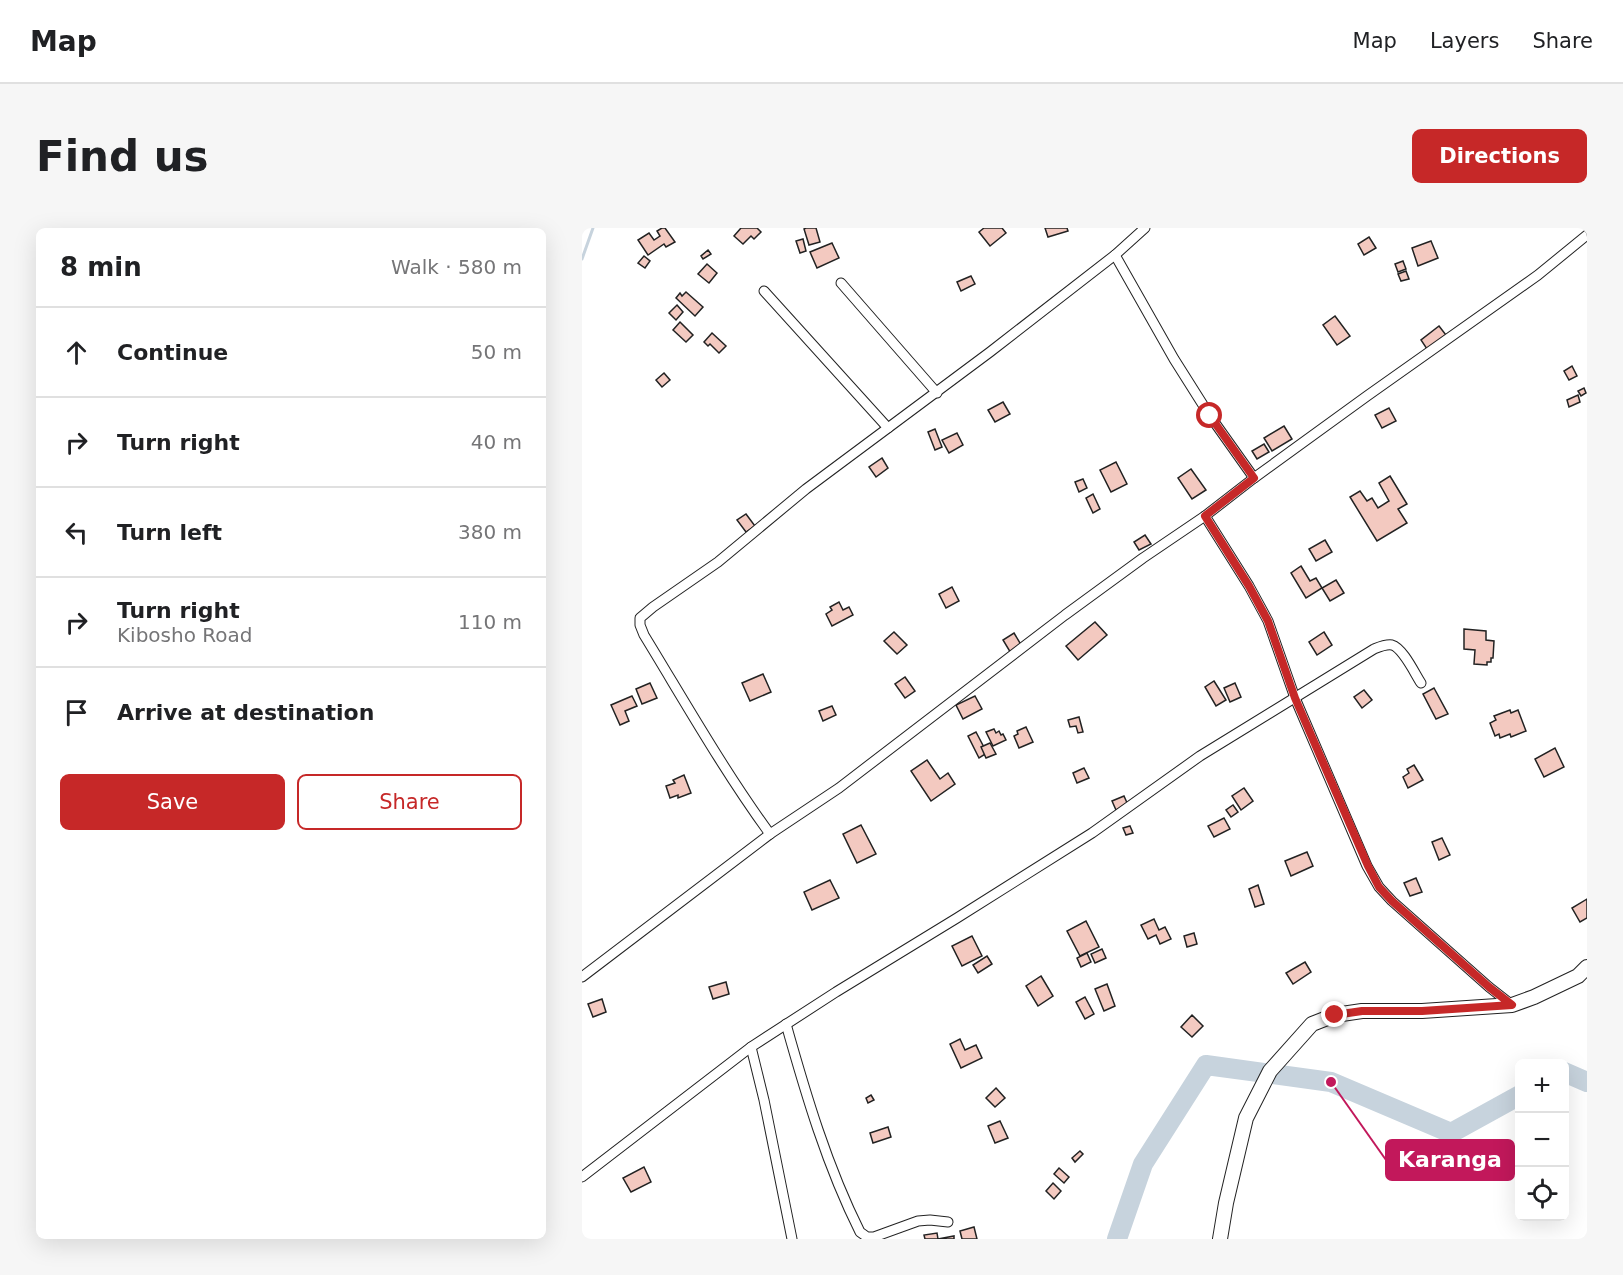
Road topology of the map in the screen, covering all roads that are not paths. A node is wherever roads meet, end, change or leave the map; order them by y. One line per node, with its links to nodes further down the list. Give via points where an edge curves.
1 (1142, 229): 3 (street)
2 (1587, 236): 8 (street)
3 (1115, 255): 6 (street); 8 (street, via 1174,359)
4 (841, 283): 6 (street)
5 (764, 291): 7 (street)
6 (937, 393): 7 (street)
7 (888, 428): 12 (street, via 640,618 644,635)
8 (1254, 478): 9 (street)
9 (1205, 516): 11 (street, via 1268,621); 12 (street, via 1065,615 839,788)
10 (1421, 683): 11 (street, via 1401,651 1393,645 1383,646)
11 (1295, 698): 15 (street, via 1379,887); 16 (street, via 1200,756 1092,832)
12 (770, 834): 14 (street)
13 (1587, 967): 15 (main road, via 1578,976)
14 (582, 977)
15 (1512, 1005): 21 (main road, via 1362,1011 1312,1024 1270,1071 1246,1118)
16 (786, 1024): 17 (street); 19 (street, via 826,1152 860,1232 874,1237 918,1221)
17 (751, 1047): 18 (street); 20 (street)
18 (582, 1177)
19 (948, 1222)
20 (792, 1239)
21 (1220, 1239)

